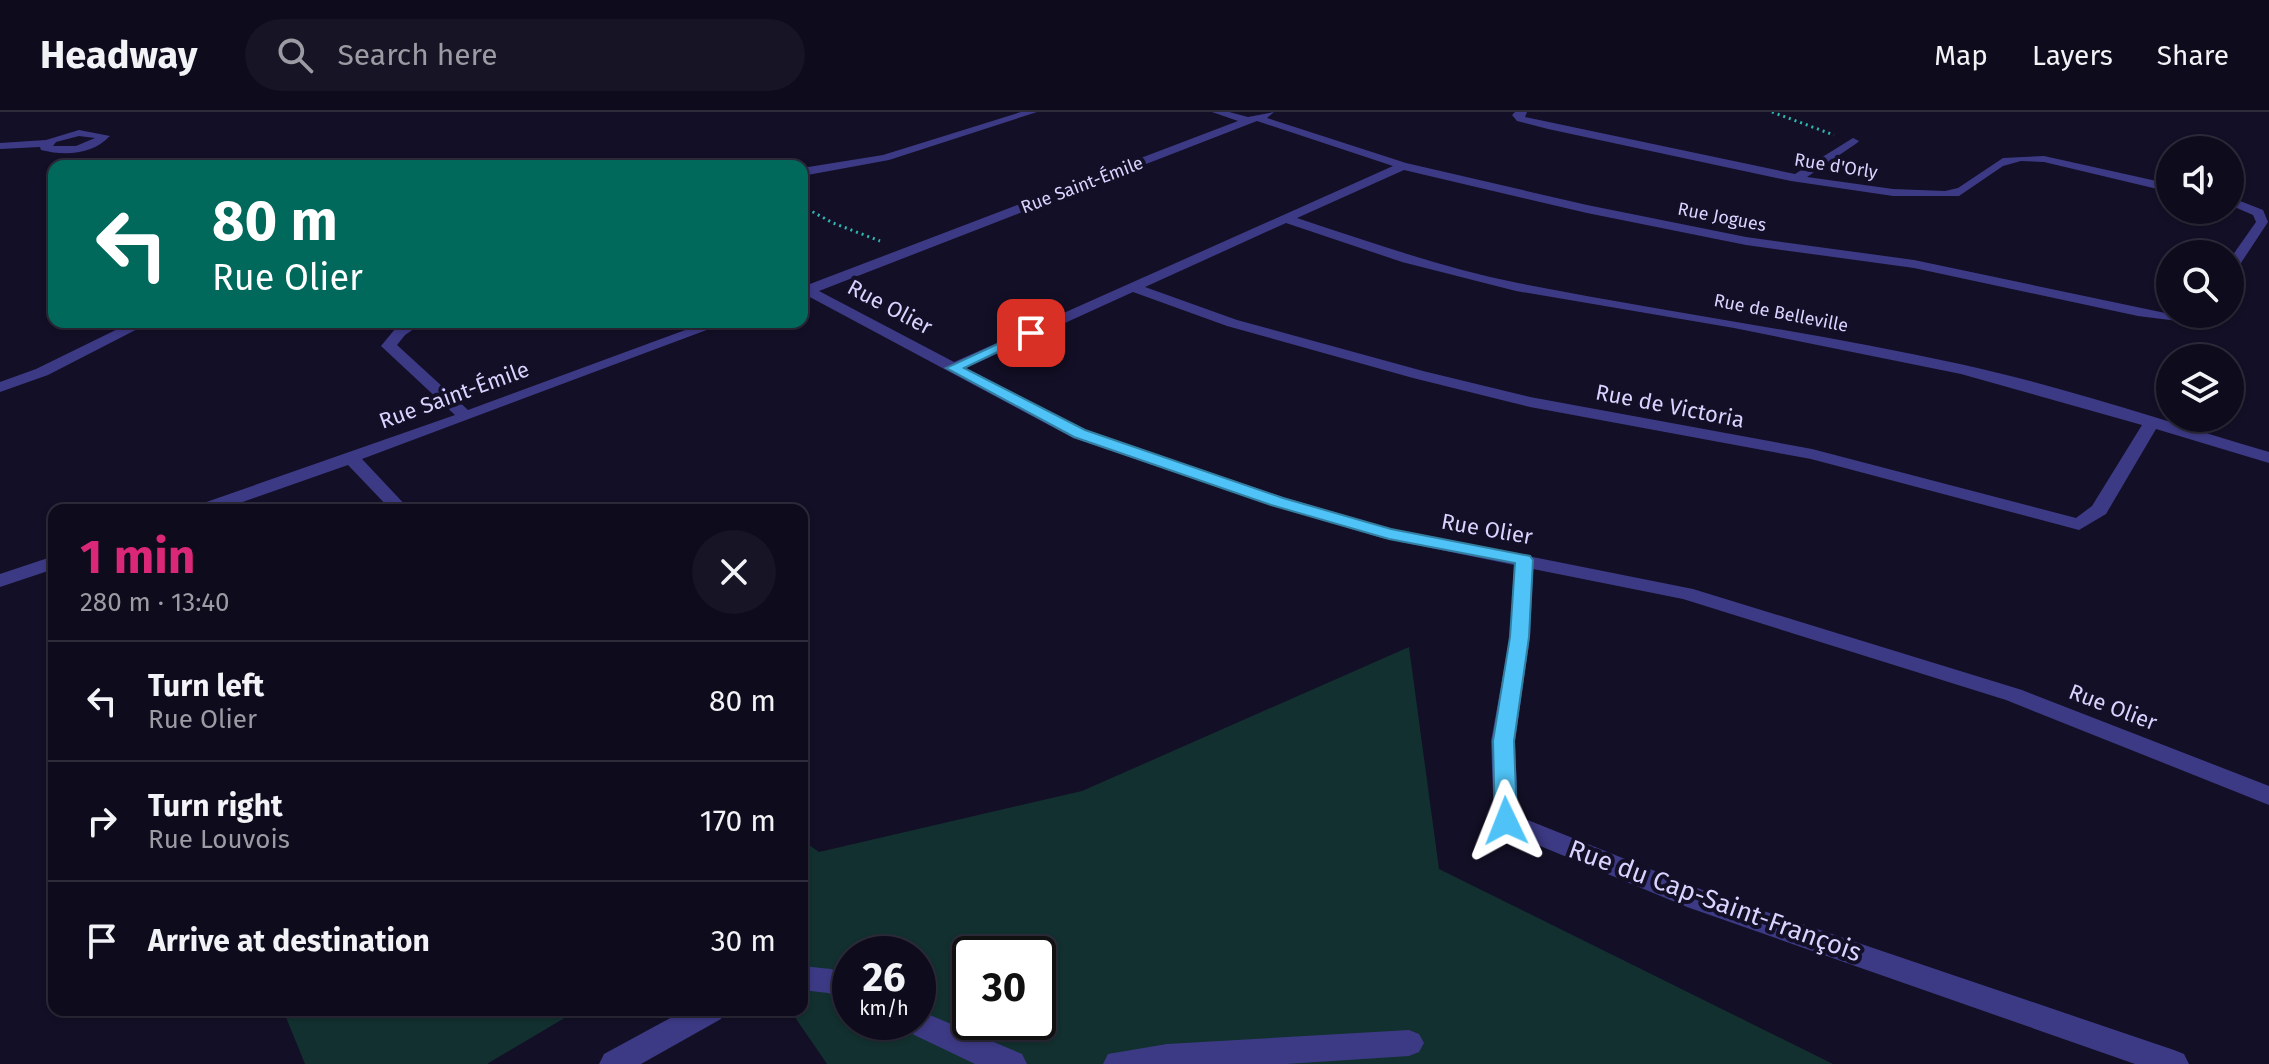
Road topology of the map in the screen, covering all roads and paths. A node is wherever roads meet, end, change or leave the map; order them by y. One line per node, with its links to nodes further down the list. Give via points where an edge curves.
1 (1032, 112): 11 (street, via 885,158)
2 (1217, 112): 6 (street, Rue Jogues)
3 (1273, 112): 6 (street, Rue Saint-Émile)
4 (1522, 112): 12 (street, Rue d'Orly, via 1517,115 1521,119)
5 (1772, 112): 7 (path)
6 (1253, 119): 10 (street, Rue Jogues); 18 (street, Rue Saint-Émile)
7 (1853, 141): 12 (street)
8 (46, 143): 9 (street)
9 (0, 146)
10 (1403, 166): 16 (street); 22 (street, Rue Jogues, via 1746,241 1914,264)
11 (808, 171)
12 (1797, 178): 13 (street, Rue d'Orly, via 1950,195 2007,160 2023,158)
13 (2156, 185)
14 (2244, 207): 17 (street, via 2259,213 2262,222)
15 (808, 209): 18 (path)
16 (1283, 218): 19 (street); 29 (street, Rue de Belleville, via 1407,259 1516,287 1961,369)
17 (2244, 248)
18 (907, 252): 20 (street, Rue Saint-Émile)
19 (1134, 288): 26 (street); 29 (street, Rue de Victoria, via 1232,323 1419,375 1559,408 1812,454 2079,524 2099,510)
20 (808, 289)
21 (808, 293): 26 (street, Rue Olier)
22 (2156, 314)
23 (132, 328): 27 (street)
24 (407, 328): 28 (street, via 389,346)
25 (705, 328): 28 (street, Rue Saint-Émile)
26 (953, 368): 34 (street, Rue Olier, via 1079,434 1277,501 1389,534)
27 (0, 387)
28 (466, 417): 30 (street, Rue Saint-Émile)
29 (2152, 422): 31 (street, Rue de Belleville)
30 (351, 458): 32 (street, Rue Saint-Émile); 33 (street)
31 (2269, 458)
32 (219, 504)
33 (395, 504)
34 (1524, 560): 37 (street, Rue Olier, via 1658,586 1912,662 2014,695); 46 (street, Rue du Cap-Saint-François, via 1520,637 1503,741 1506,821 1696,899)
35 (48, 564): 36 (street)
36 (0, 581)
37 (2269, 796)
38 (808, 979): 39 (street)
39 (832, 981)
40 (700, 1016): 43 (street)
41 (936, 1031): 44 (street)
42 (1409, 1043): 45 (street)
43 (614, 1064)
44 (1012, 1064)
45 (1118, 1064)
46 (2174, 1064)

